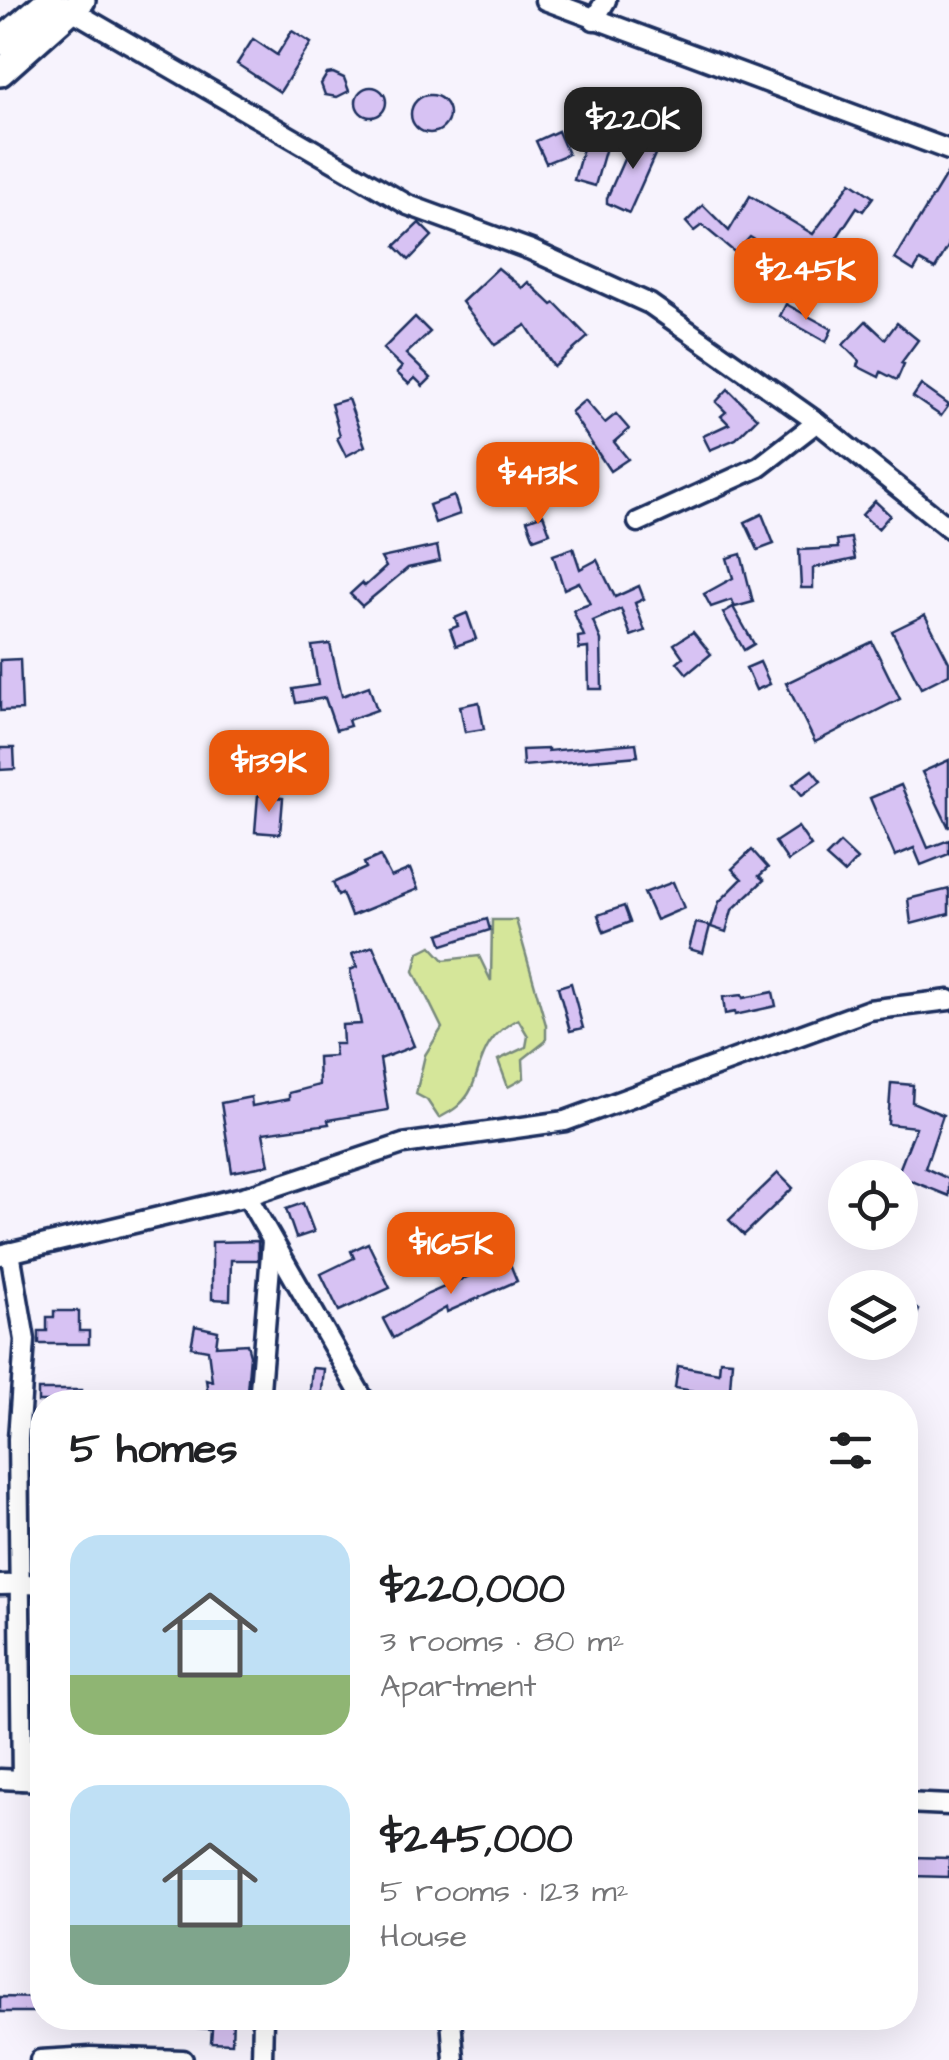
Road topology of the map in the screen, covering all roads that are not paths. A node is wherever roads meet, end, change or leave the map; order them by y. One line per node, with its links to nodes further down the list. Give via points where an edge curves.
1 (545, 0): 4 (street)
2 (606, 0): 4 (street)
3 (65, 3): 5 (highway); 6 (highway); 8 (street, via 408,205 650,304)
4 (594, 20): 7 (street)
5 (0, 42)
6 (0, 74)
7 (949, 150)
8 (817, 422): 9 (street, via 758,467); 10 (street)
9 (638, 522)
10 (949, 528)
11 (949, 1000): 12 (street, via 869,1010 565,1121 403,1144)
12 (247, 1196): 13 (street); 14 (street)
13 (272, 1241): 15 (street); 16 (street)
14 (5, 1254): 17 (street, via 25,1340)
15 (260, 1390)
16 (358, 1390)
17 (20, 1584): 18 (street); 19 (street); 21 (street)
18 (30, 1584)
19 (0, 1585)
20 (0, 1779): 21 (street)
21 (22, 1780): 22 (street)
22 (30, 1780)
23 (918, 1804): 24 (street)
24 (949, 1805)
25 (263, 2030): 29 (street)
26 (451, 2030): 30 (street)
27 (40, 2060): 28 (street)
28 (184, 2060)
29 (262, 2060)
30 (454, 2060)

